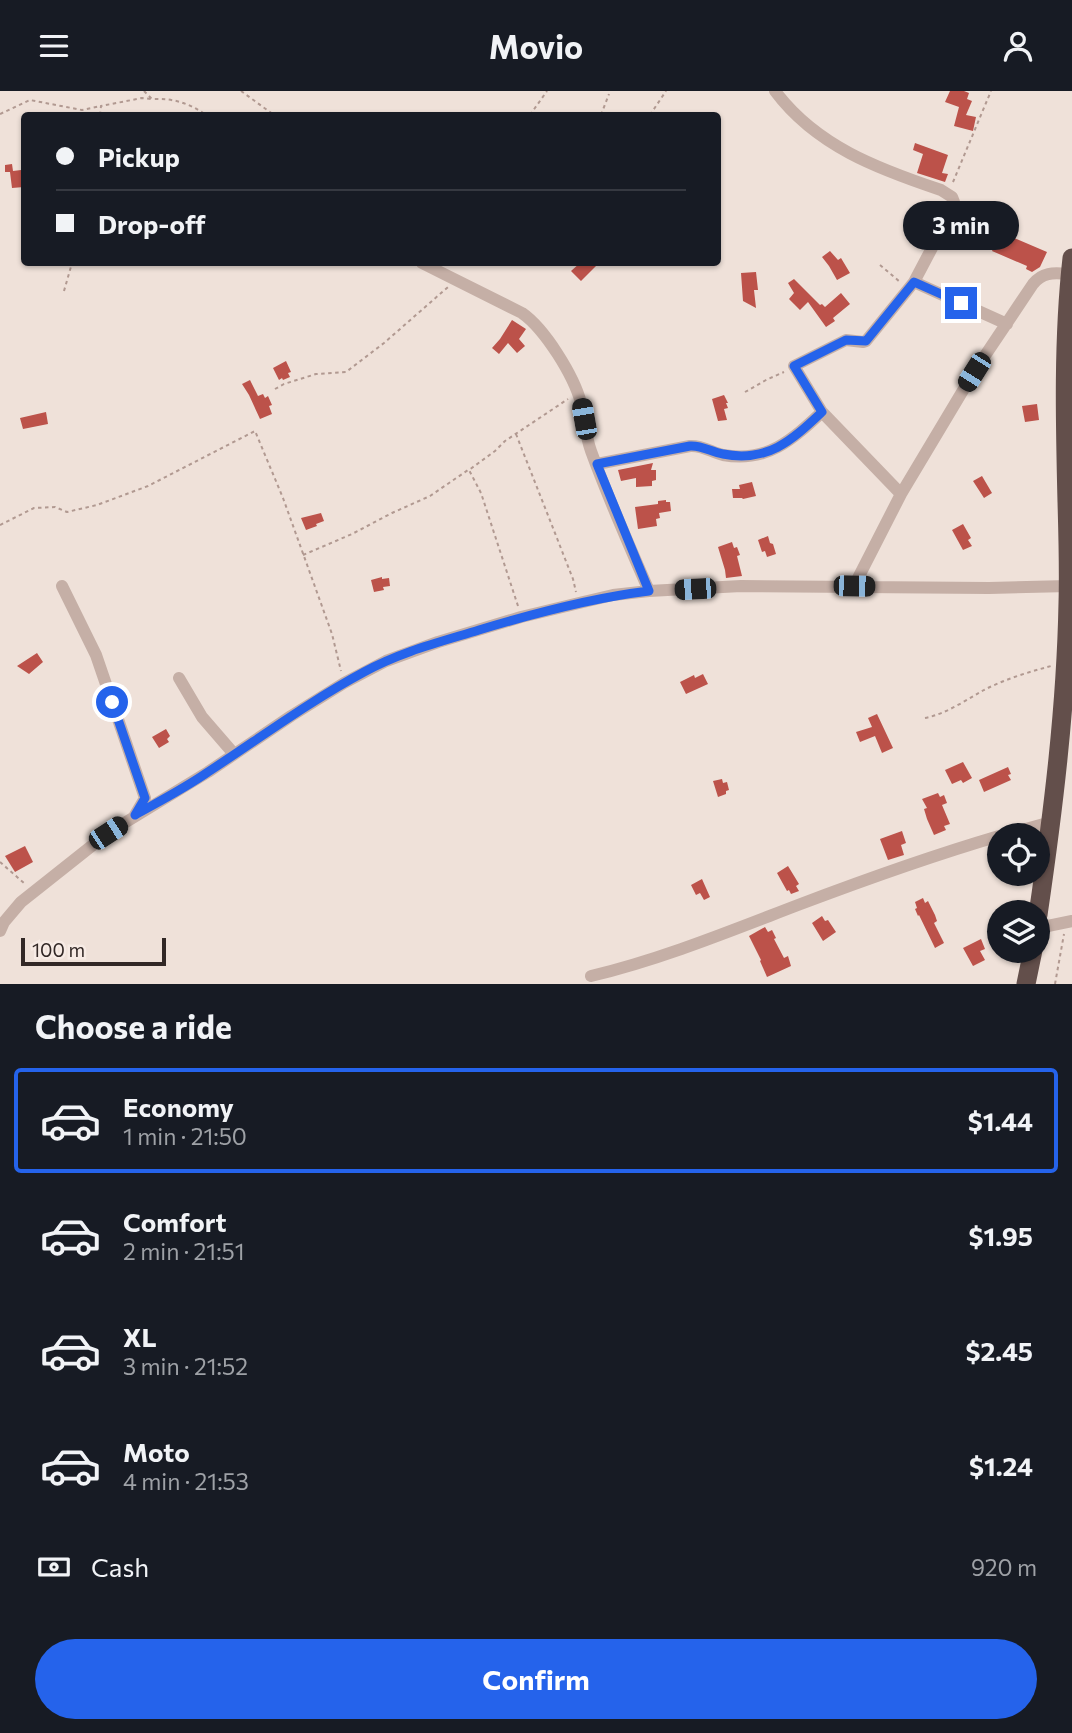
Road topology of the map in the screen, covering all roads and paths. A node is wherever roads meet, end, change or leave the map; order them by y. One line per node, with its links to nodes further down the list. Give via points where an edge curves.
1 (144, 91): 8 (path)
2 (241, 91): 12 (path)
3 (547, 91): 13 (path)
4 (666, 91): 15 (path)
5 (775, 91): 17 (street, via 802,122 863,162)
6 (991, 91): 17 (path)
7 (609, 95): 14 (path)
8 (152, 99): 9 (path); 11 (path, via 189,104)
9 (101, 106): 10 (path); 16 (path, via 82,110 30,100)
10 (100, 112)
11 (201, 112)
12 (270, 112)
13 (532, 112)
14 (602, 112)
15 (652, 112)
16 (0, 114)
17 (948, 193): 23 (street, via 954,202 952,209)
18 (880, 265): 23 (path)
19 (71, 266): 24 (path)
20 (428, 266): 22 (street)
21 (1071, 266): 25 (street, via 1041,276); 37 (highway, via 1065,408)
22 (456, 280): 27 (path, via 346,372 316,374); 29 (street, via 536,324)
23 (911, 285): 25 (street); 26 (street, via 866,341 846,340)
24 (64, 291)
25 (1007, 324): 34 (street)
26 (794, 366): 28 (path); 30 (street)
27 (275, 389)
28 (746, 392)
29 (578, 393): 31 (path); 32 (street)
30 (822, 412): 32 (street, via 784,445 762,454 723,455 697,445); 34 (street)
31 (516, 433): 33 (path); 41 (path)
32 (597, 464): 40 (street)
33 (469, 470): 36 (path, via 430,496); 42 (path, via 488,511)
34 (901, 494): 39 (street)
35 (0, 525): 36 (path, via 34,508 55,507 67,512 97,505 148,486 255,431)
36 (303, 555): 45 (path, via 332,634)
37 (1070, 579): 39 (street); 43 (highway)
38 (62, 586): 48 (street, via 96,655 145,798)
39 (854, 586): 40 (street)
40 (649, 591): 41 (street)
41 (579, 603): 42 (street)
42 (521, 617): 45 (street, via 411,651)
43 (1066, 664): 46 (path, via 1027,673); 49 (highway)
44 (179, 678): 47 (street, via 202,717)
45 (344, 683): 47 (street)
46 (925, 718)
47 (234, 754): 48 (street)
48 (135, 815): 53 (street)
49 (1051, 822): 50 (street); 54 (highway)
50 (1047, 823)
51 (987, 840): 59 (street)
52 (0, 862): 53 (path)
53 (34, 892): 57 (street)
54 (1040, 900)
55 (1069, 922): 56 (street); 61 (path)
56 (1050, 926)
57 (0, 931)
58 (1030, 963): 60 (highway)
59 (591, 977)
60 (1026, 984)
61 (1055, 984)

